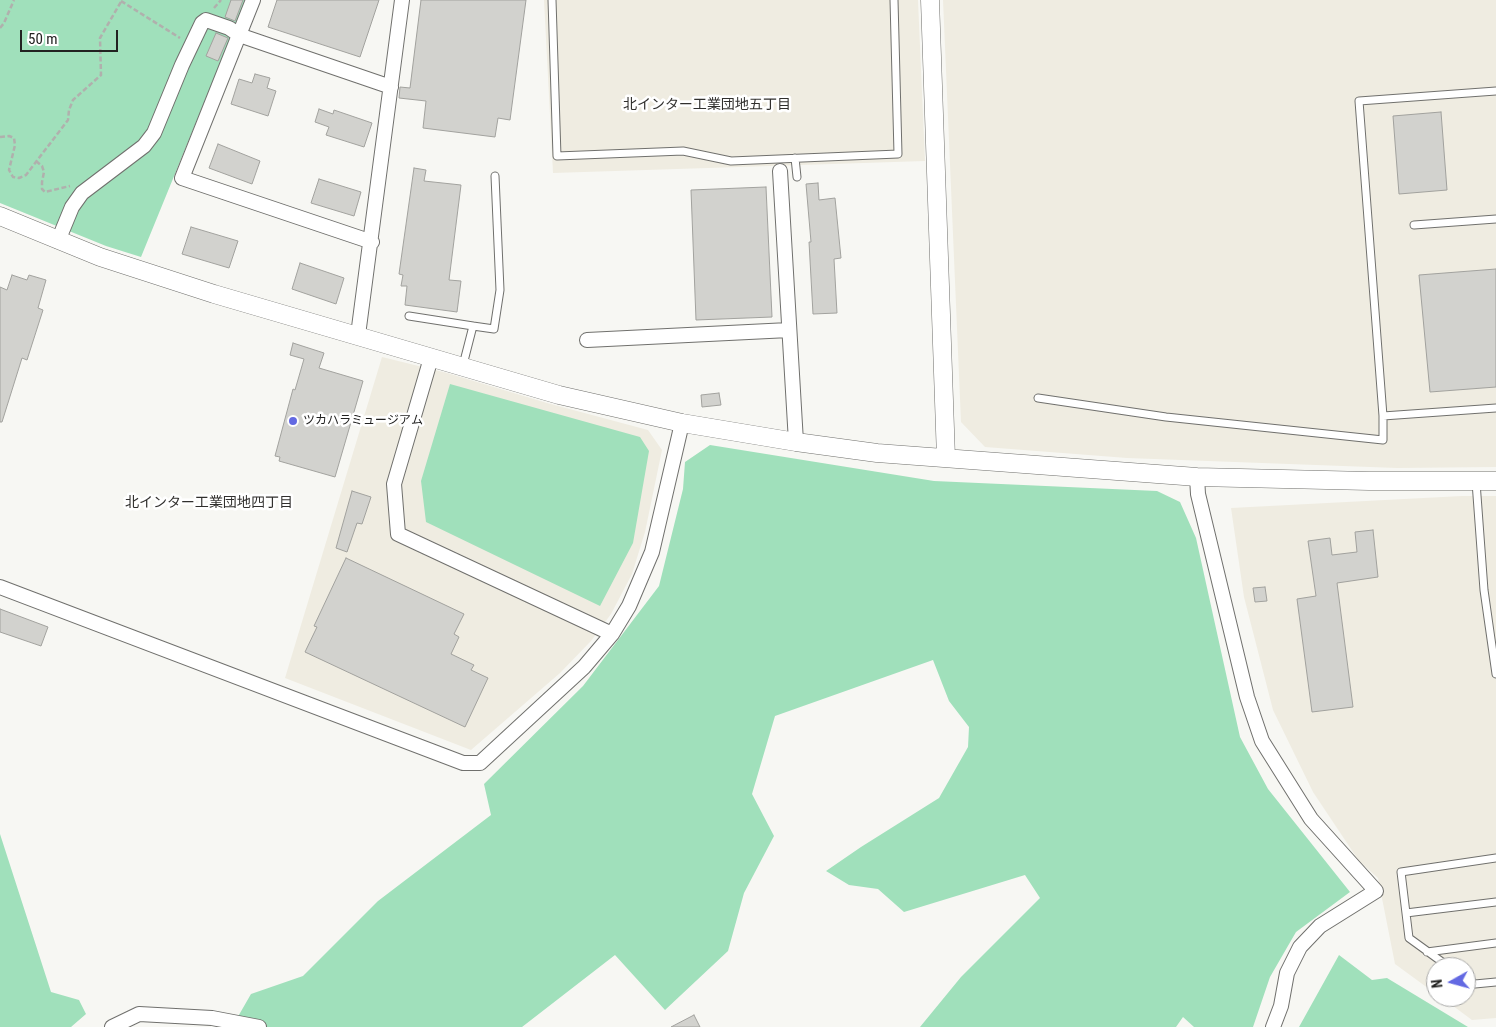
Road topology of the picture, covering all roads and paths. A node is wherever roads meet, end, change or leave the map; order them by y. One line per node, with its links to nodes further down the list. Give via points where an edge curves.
1 (14, 0): 8 (path)
2 (121, 0): 10 (path); 15 (path, via 100,38 101,76 73,100 68,120)
3 (253, 0): 9 (street)
4 (402, 0): 11 (street)
5 (552, 0): 14 (lane, via 557,156 683,150 731,161)
6 (894, 0): 14 (lane, via 898,154)
7 (930, 0): 37 (street)
8 (0, 28)
9 (239, 35): 10 (street, via 206,20); 11 (street); 24 (street, via 182,178)
10 (192, 45): 19 (street, via 154,133 144,146)
11 (391, 87): 24 (street)
12 (1496, 91): 34 (lane, via 1359,101)
13 (0, 137): 15 (path, via 14,138 9,170 13,177 26,175)
14 (795, 158): 18 (lane)
15 (36, 161): 19 (path, via 44,172 44,192 68,186 76,187)
16 (780, 171): 27 (street)
17 (496, 176): 26 (lane, via 500,290 494,329)
18 (797, 177)
19 (82, 193): 23 (street, via 72,207)
20 (0, 216): 23 (street)
21 (1496, 219): 22 (lane)
22 (1414, 225)
23 (58, 241): 28 (street, via 214,294)
24 (372, 242): 28 (street)
25 (409, 316): 26 (lane)
26 (473, 326): 31 (lane)
27 (789, 330): 29 (street); 36 (street)
28 (358, 335): 30 (street)
29 (587, 340)
30 (431, 358): 31 (street); 42 (street, via 394,484 398,534)
31 (463, 366): 35 (street, via 559,395)
32 (1038, 398): 34 (lane, via 1166,417 1383,440)
33 (1496, 408): 34 (lane)
34 (1383, 416)
35 (682, 424): 36 (street); 42 (street, via 652,552 629,606)
36 (796, 442): 37 (street)
37 (946, 458): 38 (street)
38 (1197, 477): 39 (street); 54 (street, via 1198,494 1247,697 1262,741 1311,819 1376,891 1320,926 1300,947 1287,972 1281,1006)
39 (1476, 481): 40 (street); 43 (lane, via 1484,590)
40 (1496, 481)
41 (0, 587): 42 (street, via 463,762 480,763 584,666)
42 (612, 634)
43 (1496, 674)
44 (1496, 858): 46 (lane, via 1402,872)
45 (1496, 902): 46 (lane)
46 (1406, 913): 48 (lane, via 1409,938)
47 (1496, 943): 48 (lane)
48 (1427, 952): 49 (lane)
49 (1434, 957)
50 (1496, 982): 51 (lane)
51 (1476, 984)
52 (112, 1027): 53 (street, via 139,1014 212,1018)
53 (259, 1027)
54 (1273, 1027)

